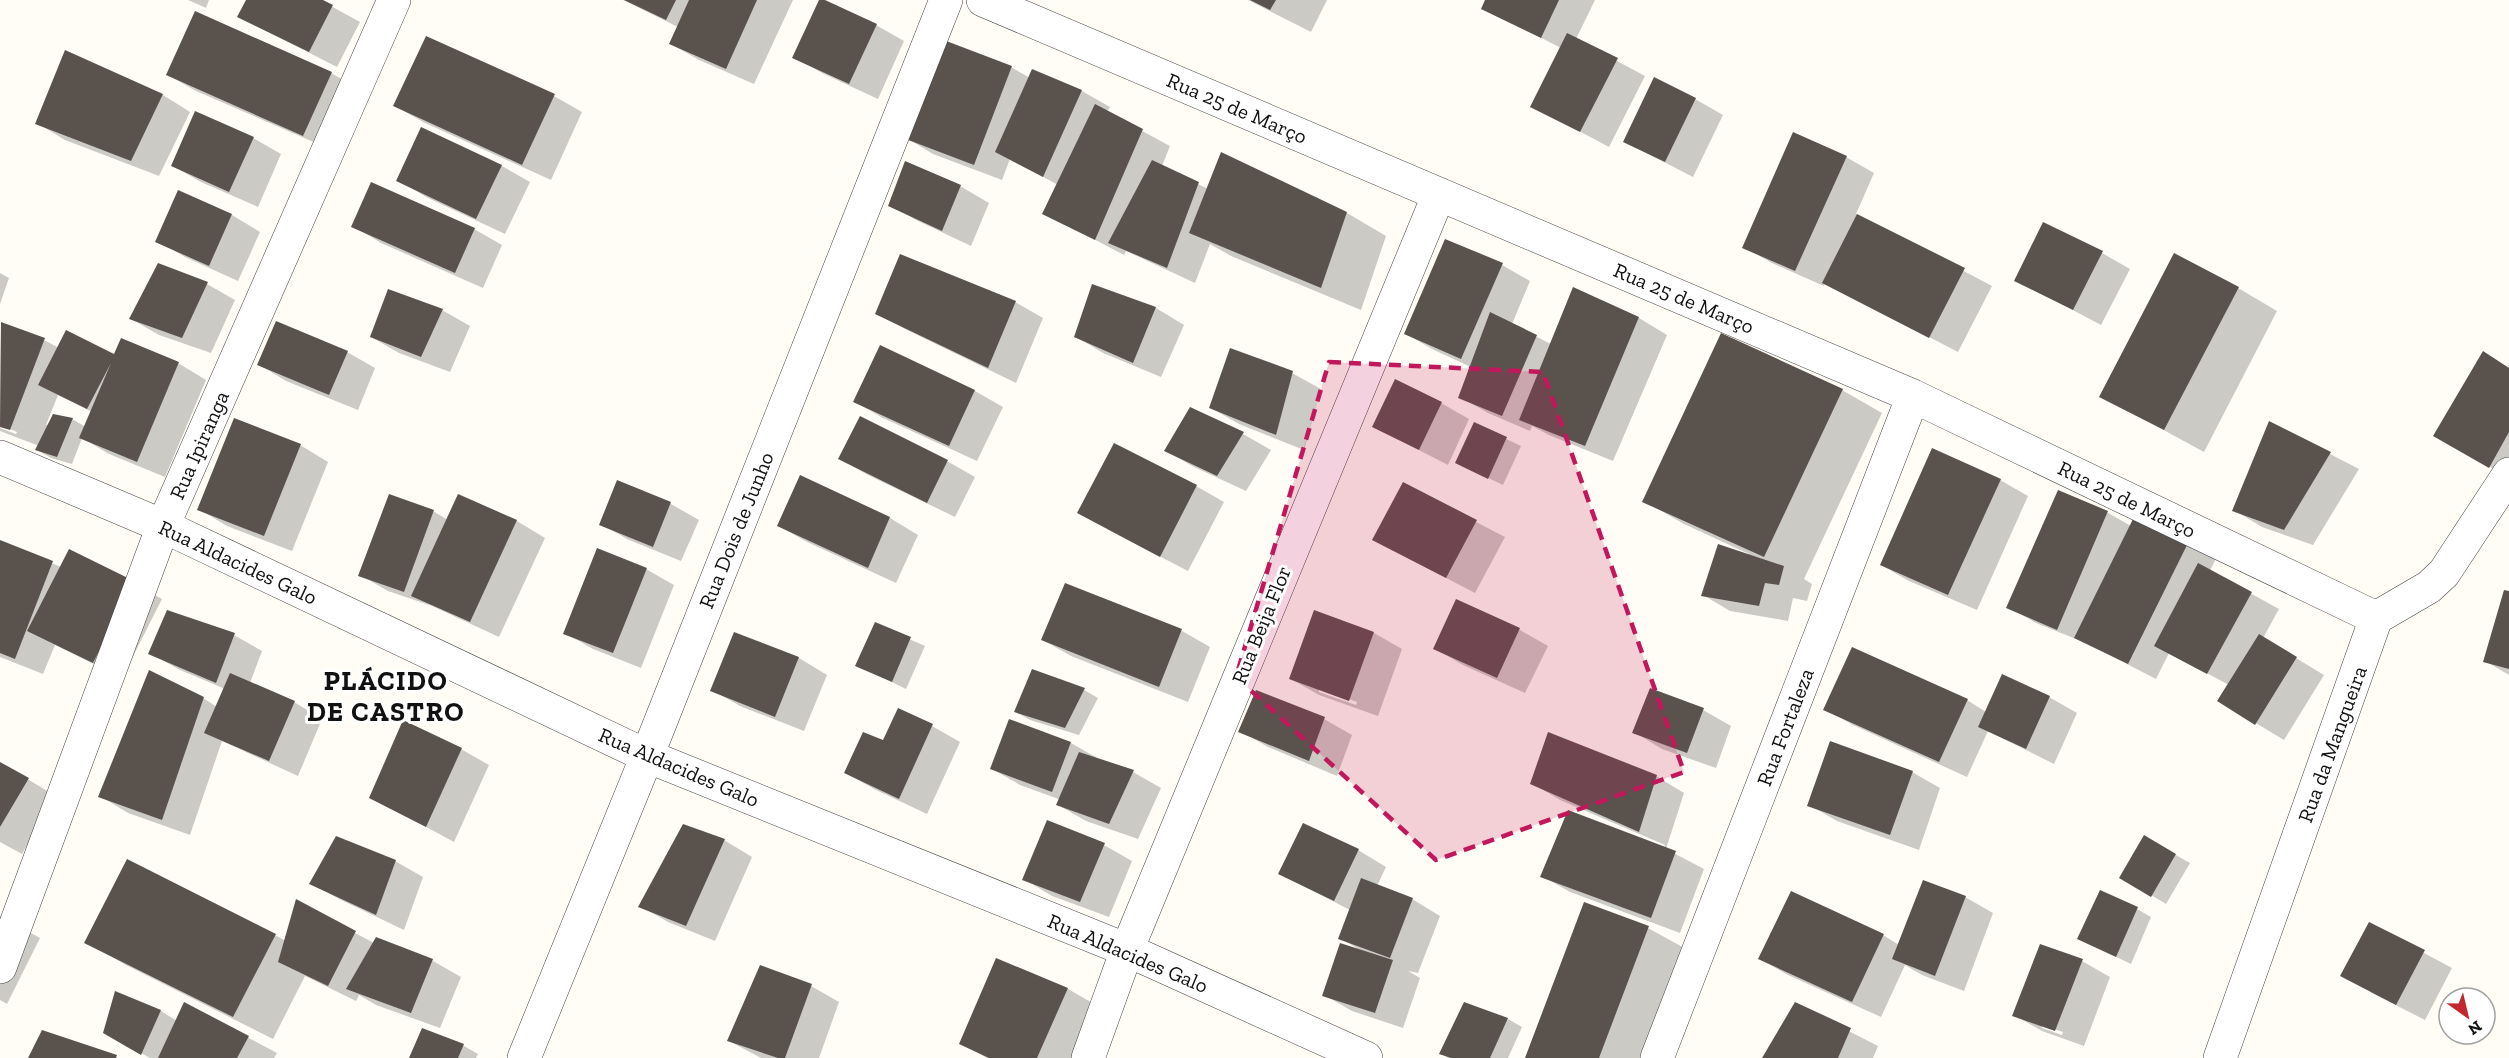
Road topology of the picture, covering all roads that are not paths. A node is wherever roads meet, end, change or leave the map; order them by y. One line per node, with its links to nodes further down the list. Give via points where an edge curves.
1 (394, 0): 8 (street, Rua Ipiranga)
2 (946, 0): 10 (street, Rua Dois de Junho)
3 (993, 2): 4 (street, Rua 25 de Março)
4 (1439, 194): 5 (street, Rua 25 de Março); 11 (street, Rua Beija Flor)
5 (1913, 396): 9 (street, Rua 25 de Março); 16 (street, Rua Fortaleza)
6 (0, 458): 8 (street, Rua Aldacides Galo)
7 (2509, 474): 9 (street, via 2444,573 2429,587)
8 (163, 526): 10 (street, Rua Aldacides Galo); 12 (street, Rua Ipiranga)
9 (2376, 618): 17 (street, Rua da Mangueira)
10 (647, 756): 11 (street, Rua Aldacides Galo); 13 (street, Rua Dois de Junho)
11 (1127, 950): 14 (street, Rua Beija Flor); 15 (street, Rua Aldacides Galo)
12 (0, 967)
13 (524, 1058)
14 (1088, 1058)
15 (1366, 1058)
16 (1657, 1058)
17 (2220, 1058)

